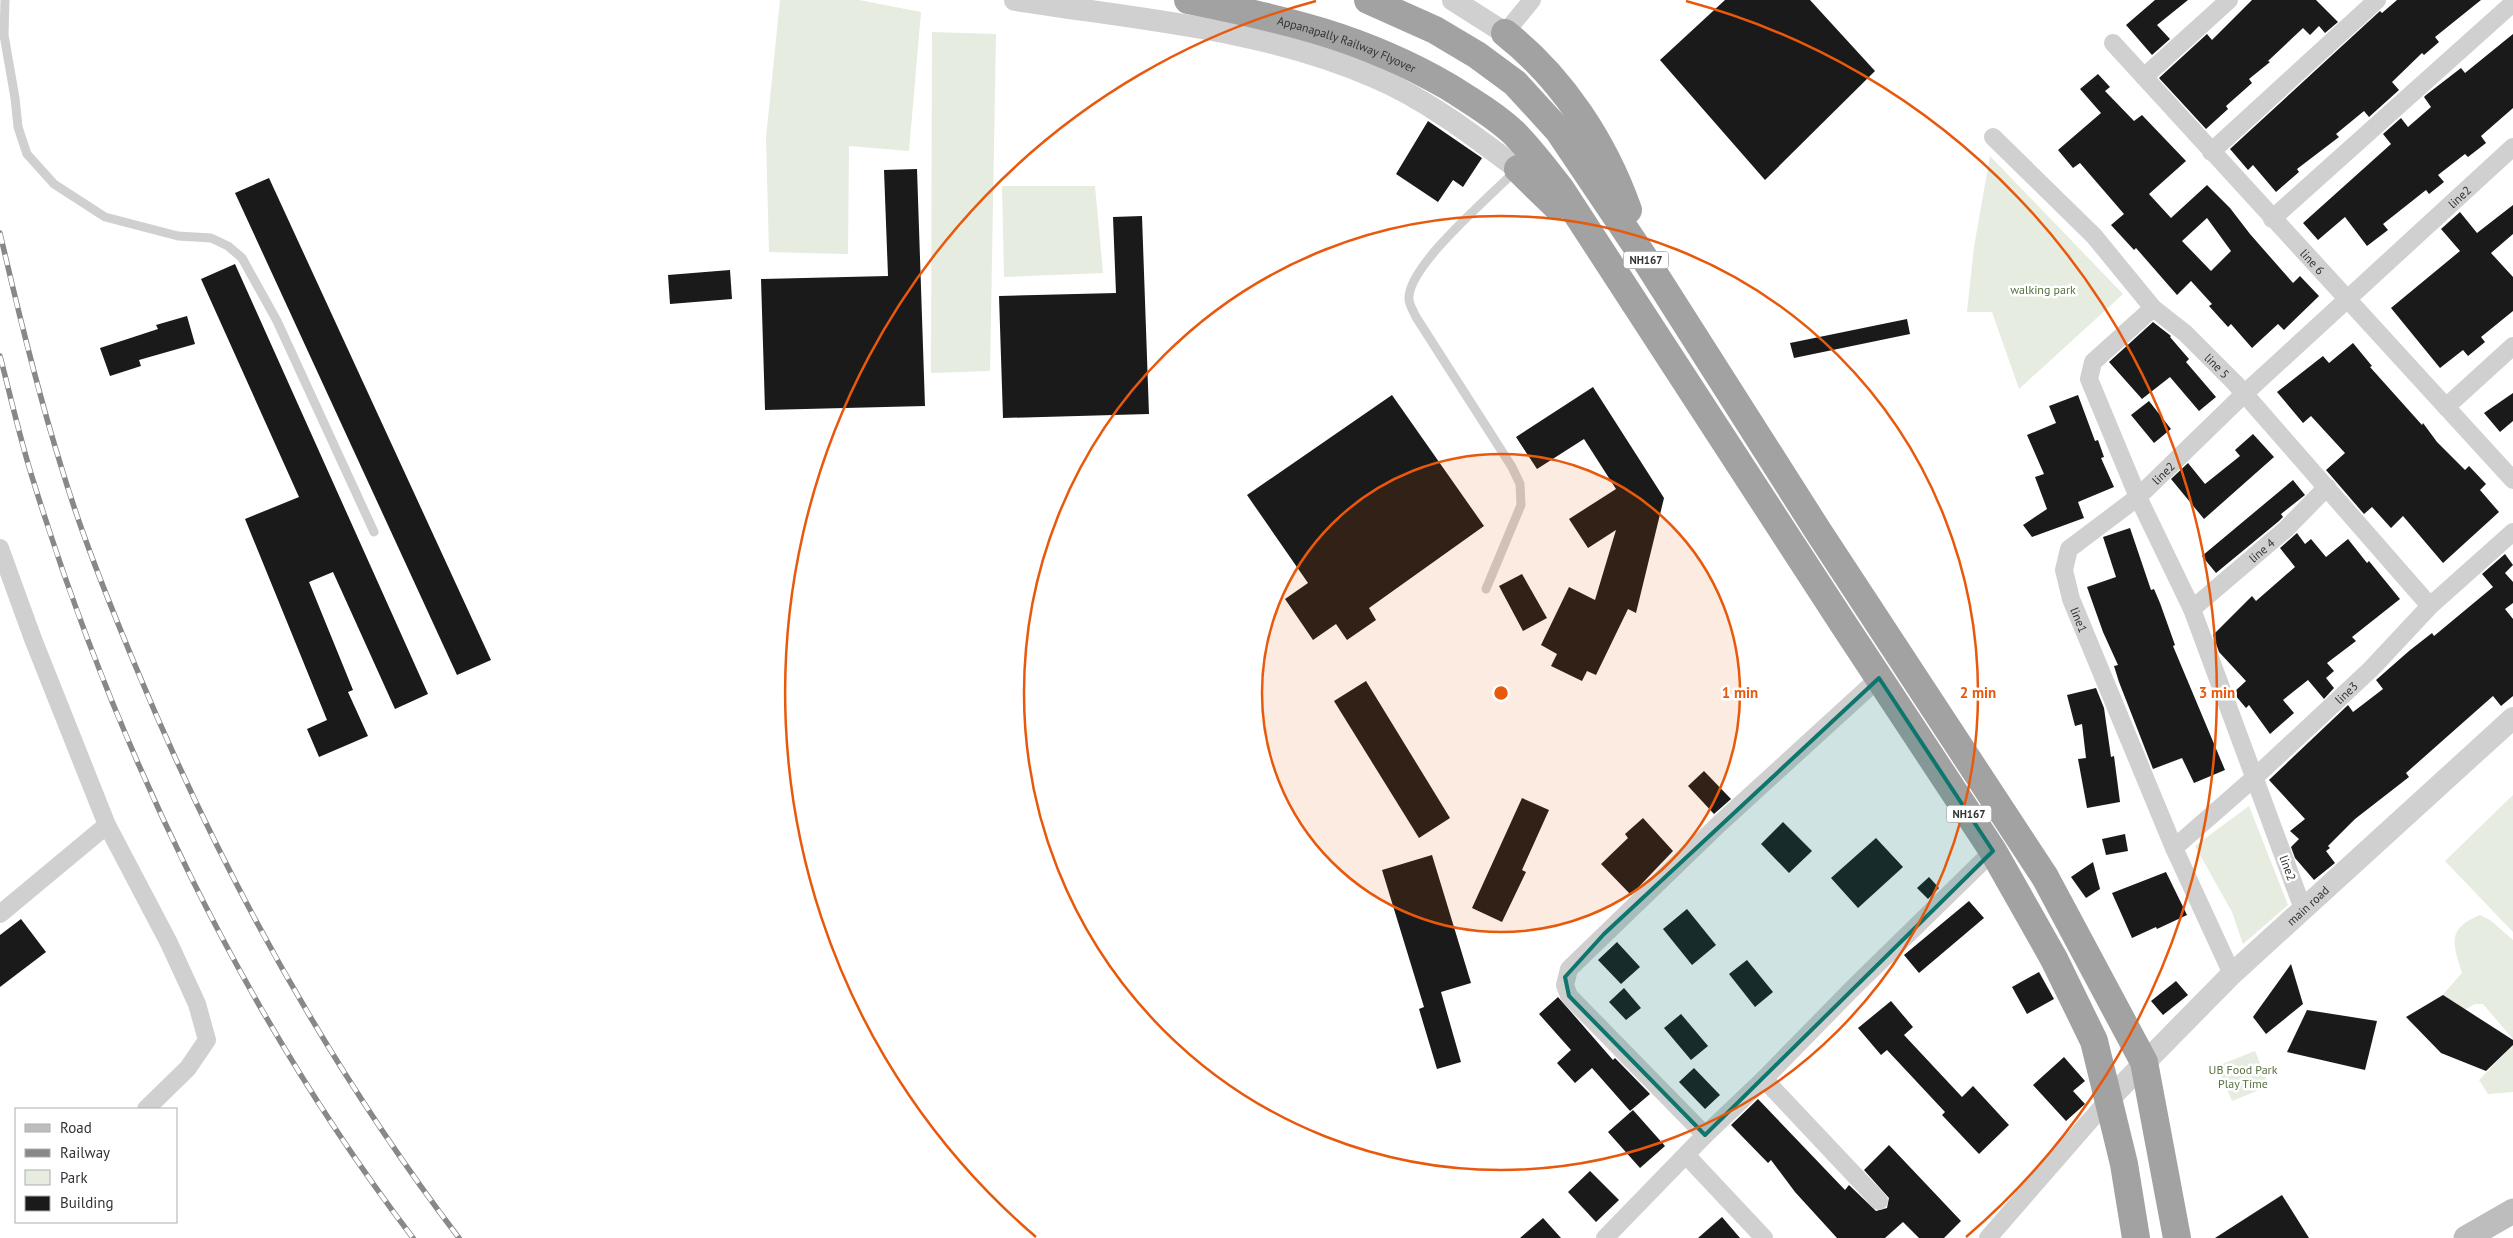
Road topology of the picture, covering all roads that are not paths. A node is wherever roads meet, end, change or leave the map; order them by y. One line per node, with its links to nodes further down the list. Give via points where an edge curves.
1 (5, 0): 28 (lane, via 4,35 18,127 27,154 54,184 105,217 178,236 210,238 228,246 242,258 277,320)
2 (1016, 0): 16 (street, via 1254,38 1325,58 1376,77 1420,101)
3 (1188, 0): 19 (highway, Appanapally Railway Flyover / NH167, via 1315,28 1373,49 1421,71 1493,116 1534,154)
4 (1368, 0): 18 (highway, NH167, via 1435,30 1515,83 1564,138)
5 (1453, 0): 10 (street)
6 (1532, 0): 10 (street)
7 (2229, 0): 12 (street)
8 (2377, 0): 15 (street)
9 (2513, 3): 17 (street)
10 (1505, 33): 18 (highway, via 1546,71 1587,125 1620,190)
11 (2113, 43): 12 (street, line 6)
12 (2144, 78): 15 (street, line 6)
13 (1993, 137): 21 (street, line 5, via 2094,236)
14 (2513, 147): 20 (street, line2)
15 (2211, 152): 17 (street, line 6)
16 (1518, 169): 19 (highway, via 1572,222); 31 (lane, via 1430,256 1411,286 1409,300 1416,317 1520,484 1520,505)
17 (2272, 219): 20 (street, line 6)
18 (1644, 256): 43 (highway, NH167, via 1764,448 2045,876)
19 (1617, 274): 34 (highway, NH167)
20 (2347, 300): 23 (street, line2); 24 (street, line 6)
21 (2153, 308): 23 (street, line 5, via 2185,334); 27 (street, via 2093,362 2089,379)
22 (2513, 346): 24 (street)
23 (2244, 394): 26 (street, line 5); 27 (street, line2)
24 (2446, 407): 25 (street, line 6)
25 (2513, 480)
26 (2327, 487): 32 (street, line 5); 33 (street, line 4, via 2286,529)
27 (2138, 497): 33 (street, line2); 38 (street, line1, via 2069,549 2064,570 2071,599)
28 (374, 532)
29 (2513, 532): 32 (street, line3)
30 (0, 548): 37 (street)
31 (1486, 590)
32 (2430, 606): 36 (street, line3, via 2371,668)
33 (2192, 609): 36 (street, line2)
34 (1879, 678): 39 (highway, NH167); 47 (street, via 1718,825 1568,969 1565,985 1569,996)
35 (2513, 718): 40 (street, main road)
36 (2254, 778): 38 (street, line3); 40 (street, line2)
37 (107, 825): 41 (street); 46 (street, via 169,943 197,1004 206,1040 188,1068)
38 (2174, 848): 42 (street, line1)
39 (1994, 851): 44 (street); 45 (highway, NH167, via 2054,959 2094,1041)
40 (2303, 909): 42 (street, main road)
41 (0, 914)
42 (2232, 974): 43 (street, main road)
43 (2144, 1062): 45 (street, main road); 55 (highway, NH167)
44 (1764, 1080): 47 (street); 49 (street)
45 (2108, 1100): 53 (street); 54 (highway, NH167, via 2124,1164)
46 (147, 1108)
47 (1705, 1135): 48 (street)
48 (1686, 1154): 51 (street); 52 (street)
49 (1879, 1201)
50 (2513, 1211): 56 (main road)
51 (1611, 1236)
52 (1764, 1238)
53 (1988, 1238)
54 (2136, 1238)
55 (2177, 1238)
56 (2466, 1238)

